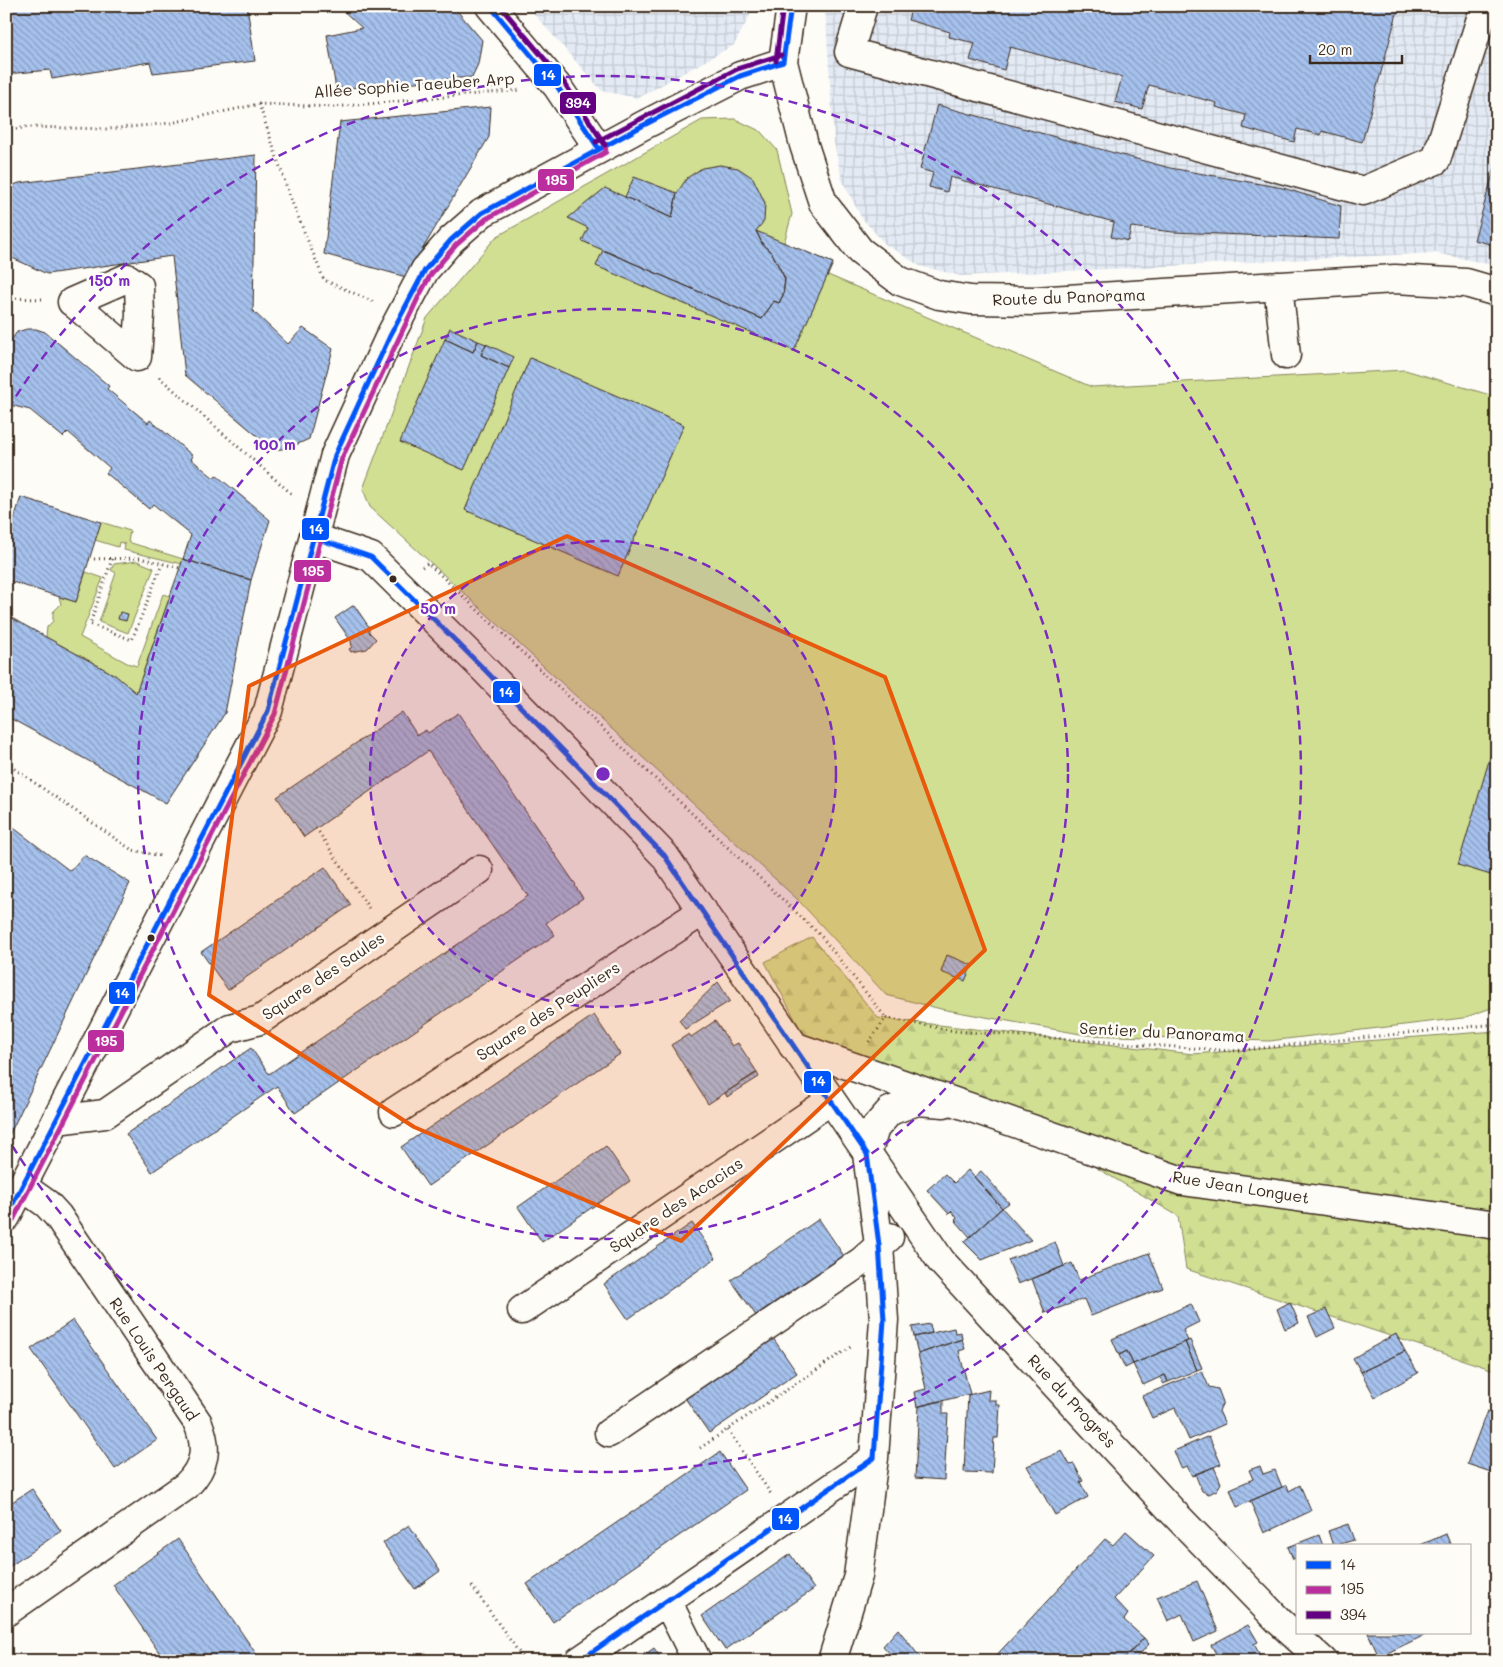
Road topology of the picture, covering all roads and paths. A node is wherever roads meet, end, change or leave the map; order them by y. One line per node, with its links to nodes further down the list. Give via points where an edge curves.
1 (490, 6): 6 (street)
2 (791, 6): 5 (street)
3 (863, 6): 4 (street, via 850,52 1363,190 1436,160)
4 (1485, 6)
5 (783, 62): 9 (street, via 740,76); 10 (street, Route du Panorama, via 823,204 860,251 900,281 931,293 971,300 1034,301)
6 (557, 86): 7 (path, Allée Sophie Taeuber Arp, via 334,107); 9 (street)
7 (259, 104): 8 (path, Allée Sophie Taeuber Arp, via 170,123 109,129 28,127); 14 (path, via 290,197 324,280)
8 (6, 130)
9 (599, 149): 14 (street, via 482,212 425,270)
10 (1278, 286): 11 (street, Route du Panorama, via 1395,279 1466,283); 15 (street)
11 (1497, 292)
12 (6, 298): 13 (path, via 56,299)
13 (74, 303): 16 (street); 16 (street, via 127,278 139,286)
14 (401, 314): 17 (street, via 335,455)
15 (1286, 355)
16 (137, 357): 17 (path)
17 (318, 528): 22 (street, via 371,557); 25 (street, via 268,711)
18 (112, 559): 19 (path); 20 (path, via 140,558); 20 (path, via 90,624 132,640)
19 (89, 560)
20 (162, 564): 21 (path)
21 (180, 568)
22 (396, 582): 27 (street, via 492,676 664,855); 29 (path, via 428,563 821,936)
23 (6, 764): 25 (path, via 132,850)
24 (316, 828): 28 (path)
25 (190, 862): 37 (street)
26 (478, 870): 28 (street, Square des Saules)
27 (703, 911): 31 (street); 36 (street, Square des Peupliers)
28 (386, 934): 37 (street, Square des Saules, via 260,1020 230,1028 105,1114)
29 (886, 1018): 30 (path, Sentier du Panorama, via 955,1031 1232,1051); 32 (path)
30 (1497, 1024)
31 (793, 1046): 33 (street, Rue Jean Longuet); 35 (street)
32 (866, 1047)
33 (908, 1084): 34 (street, Rue Jean Longuet); 35 (street, Square des Acacias)
34 (966, 1104): 38 (street, via 917,1102 890,1111 875,1128); 41 (street, Rue Jean Longuet, via 1182,1180)
35 (838, 1111): 38 (street, Rue du Progrès); 45 (street, Square des Acacias)
36 (394, 1112)
37 (56, 1120): 39 (street)
38 (867, 1154): 42 (street, Rue du Progrès); 43 (street)
39 (23, 1186): 40 (street); 54 (street, Rue Louis Pergaud, via 58,1216 198,1423 205,1452 202,1466 186,1486)
40 (6, 1218)
41 (1497, 1225)
42 (918, 1228): 43 (street); 44 (street, via 894,1262); 59 (street, Rue du Progrès, via 941,1261 1173,1512 1280,1622)
43 (879, 1245): 44 (street); 48 (street, via 862,1262)
44 (882, 1298): 50 (street, via 884,1320)
45 (522, 1310)
46 (857, 1342): 47 (path)
47 (728, 1430): 49 (path); 51 (path)
48 (609, 1433)
49 (700, 1448)
50 (874, 1458): 53 (street); 58 (street, via 858,1576)
51 (774, 1499)
52 (472, 1586): 55 (path)
53 (667, 1601): 56 (street); 57 (street)
54 (6, 1612)
55 (525, 1661)
56 (579, 1661)
57 (697, 1661)
58 (832, 1661)
59 (1323, 1661)

